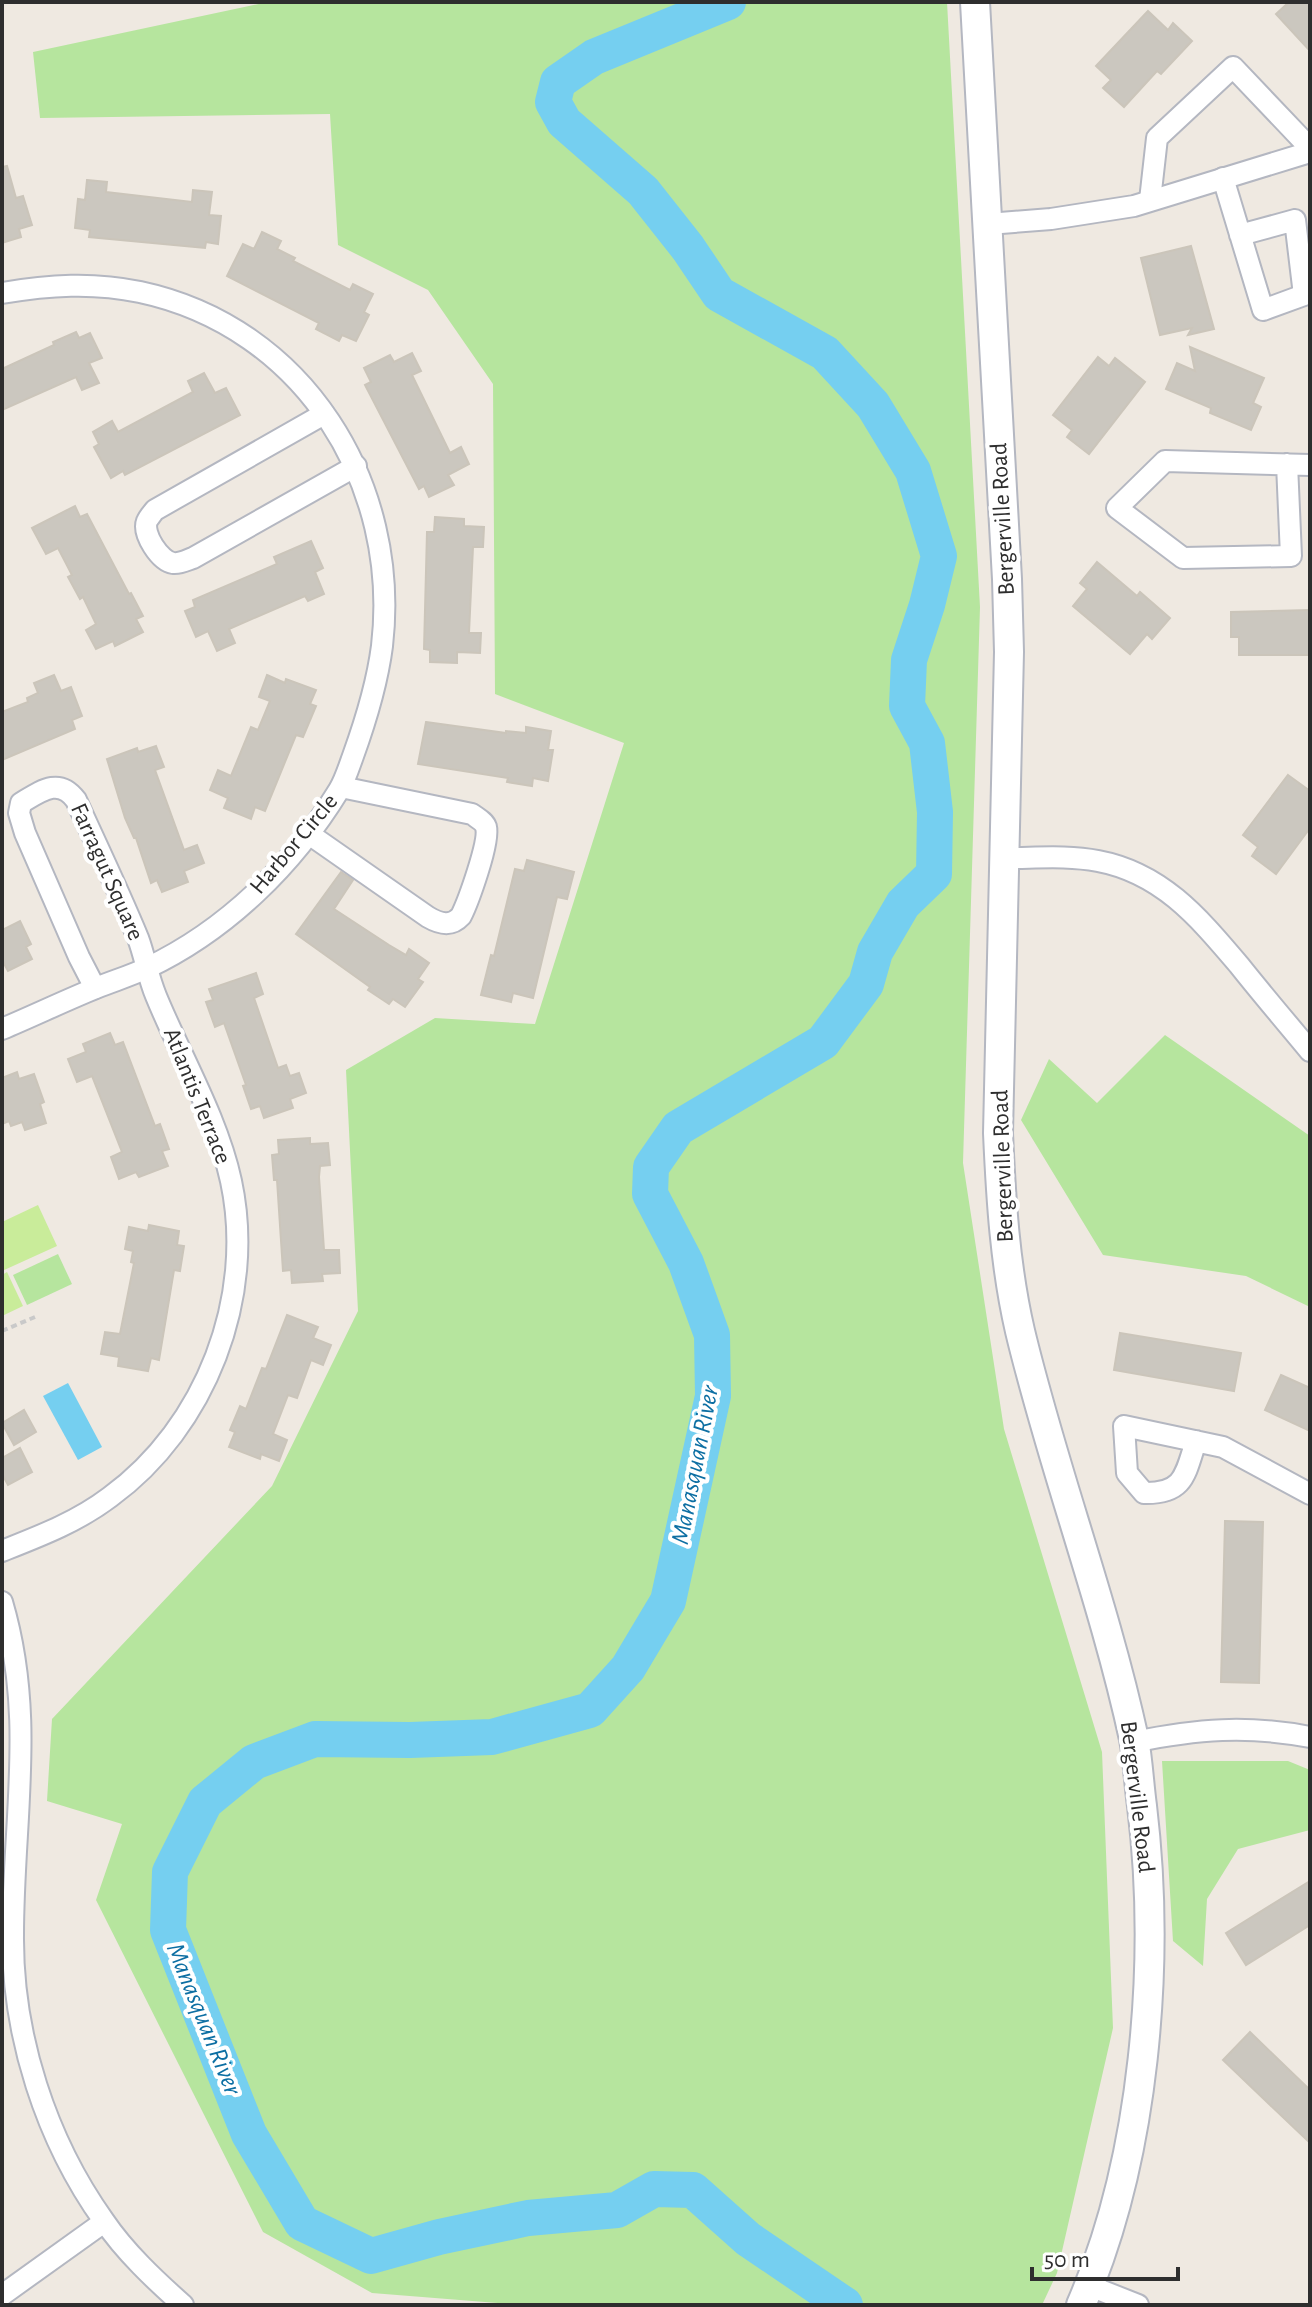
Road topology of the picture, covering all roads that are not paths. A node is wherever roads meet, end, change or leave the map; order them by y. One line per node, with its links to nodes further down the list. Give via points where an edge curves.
1 (975, 2): 5 (street, Bergerville Road)
2 (1310, 150): 3 (street); 4 (street, via 1233,67 1157,138)
3 (1223, 178): 4 (street); 6 (street)
4 (1150, 200): 5 (street, via 1096,214)
5 (988, 224): 14 (street, Bergerville Road, via 1007,579)
6 (1240, 235): 6 (street, via 1263,310 1304,295 1295,220)
7 (2, 293): 8 (street, Harbor Circle, via 76,284 170,300 255,343)
8 (324, 414): 11 (street, Harbor Circle); 11 (street, via 155,510 146,528 155,548 174,563 193,558)
9 (1287, 464): 9 (street, via 1165,461 1117,508 1183,558 1291,556); 10 (street)
10 (1310, 465)
11 (356, 466): 12 (street, Harbor Circle, via 379,536 385,619 369,711)
12 (341, 787): 13 (street, Harbor Circle); 13 (street, via 472,814 484,823 484,847 461,916 445,924 428,917)
13 (309, 834): 15 (street, Harbor Circle, via 238,910)
14 (1006, 858): 18 (street, via 1099,861 1168,890 1202,922); 24 (street, Bergerville Road, via 998,1133 1009,1271 1035,1390)
15 (147, 968): 16 (street, Harbor Circle); 16 (street, Farragut Square, via 76,800 60,786 41,792 21,803 19,813); 21 (street, Atlantis Terrace, via 231,1180 237,1251 226,1328 193,1405 143,1469 82,1516)
16 (95, 988): 17 (street, Harbor Circle)
17 (2, 1029)
18 (1310, 1051)
19 (1196, 1441): 20 (street, via 1223,1447)
20 (1310, 1494)
21 (2, 1551)
22 (2, 1602): 25 (street, via 21,1698 22,1751)
23 (1310, 1737): 24 (street, via 1221,1729)
24 (1134, 1742): 28 (street, Bergerville Road, via 1150,1912 1146,2027 1124,2165)
25 (8, 1890): 26 (street, via 14,1978 30,2063 62,2148)
26 (104, 2222): 27 (street); 29 (street)
27 (2, 2295)
28 (1085, 2295): 30 (street)
29 (183, 2305)
30 (1138, 2305)

